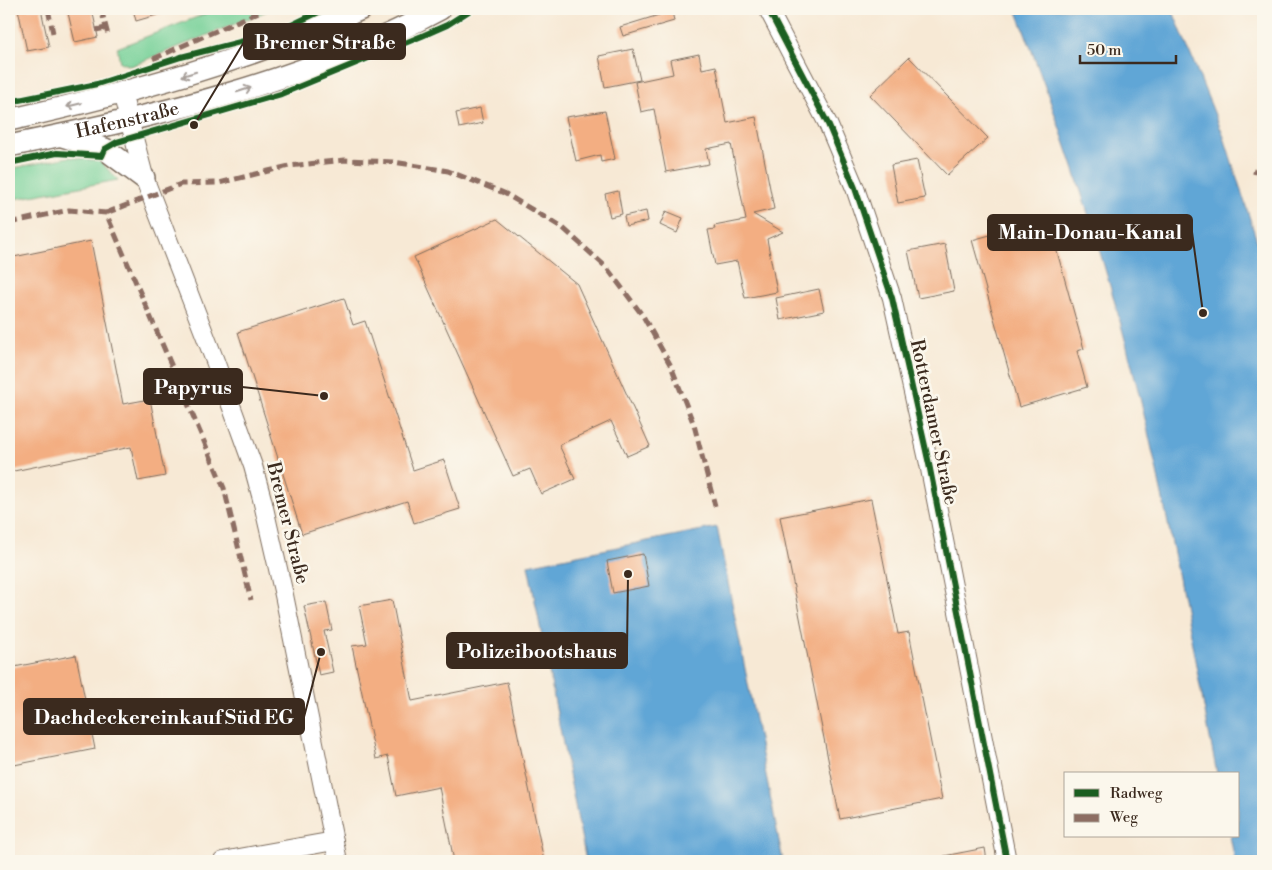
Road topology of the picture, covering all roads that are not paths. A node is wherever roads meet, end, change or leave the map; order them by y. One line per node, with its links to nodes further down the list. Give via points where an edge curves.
1 (360, 9): 4 (main road, Hafenstraße, one-way to 4, via 259,51)
2 (440, 9): 6 (main road, Hafenstraße, one-way to 2, via 289,75 381,38)
3 (769, 10): 13 (street, Rotterdamer Straße, via 828,124 855,188 892,298 929,464)
4 (122, 93): 5 (main road, Hafenstraße, one-way to 5); 6 (street, Bremer Straße)
5 (9, 120)
6 (129, 121): 7 (main road, Hafenstraße); 9 (street, Bremer Straße)
7 (60, 135): 8 (main road, Hafenstraße); 9 (main road, via 105,149)
8 (9, 146)
9 (144, 178): 10 (street, Bremer Straße, via 218,370 262,499)
10 (334, 841): 11 (street); 12 (street, Bremer Straße)
11 (223, 861)
12 (338, 861)
13 (1007, 861)

